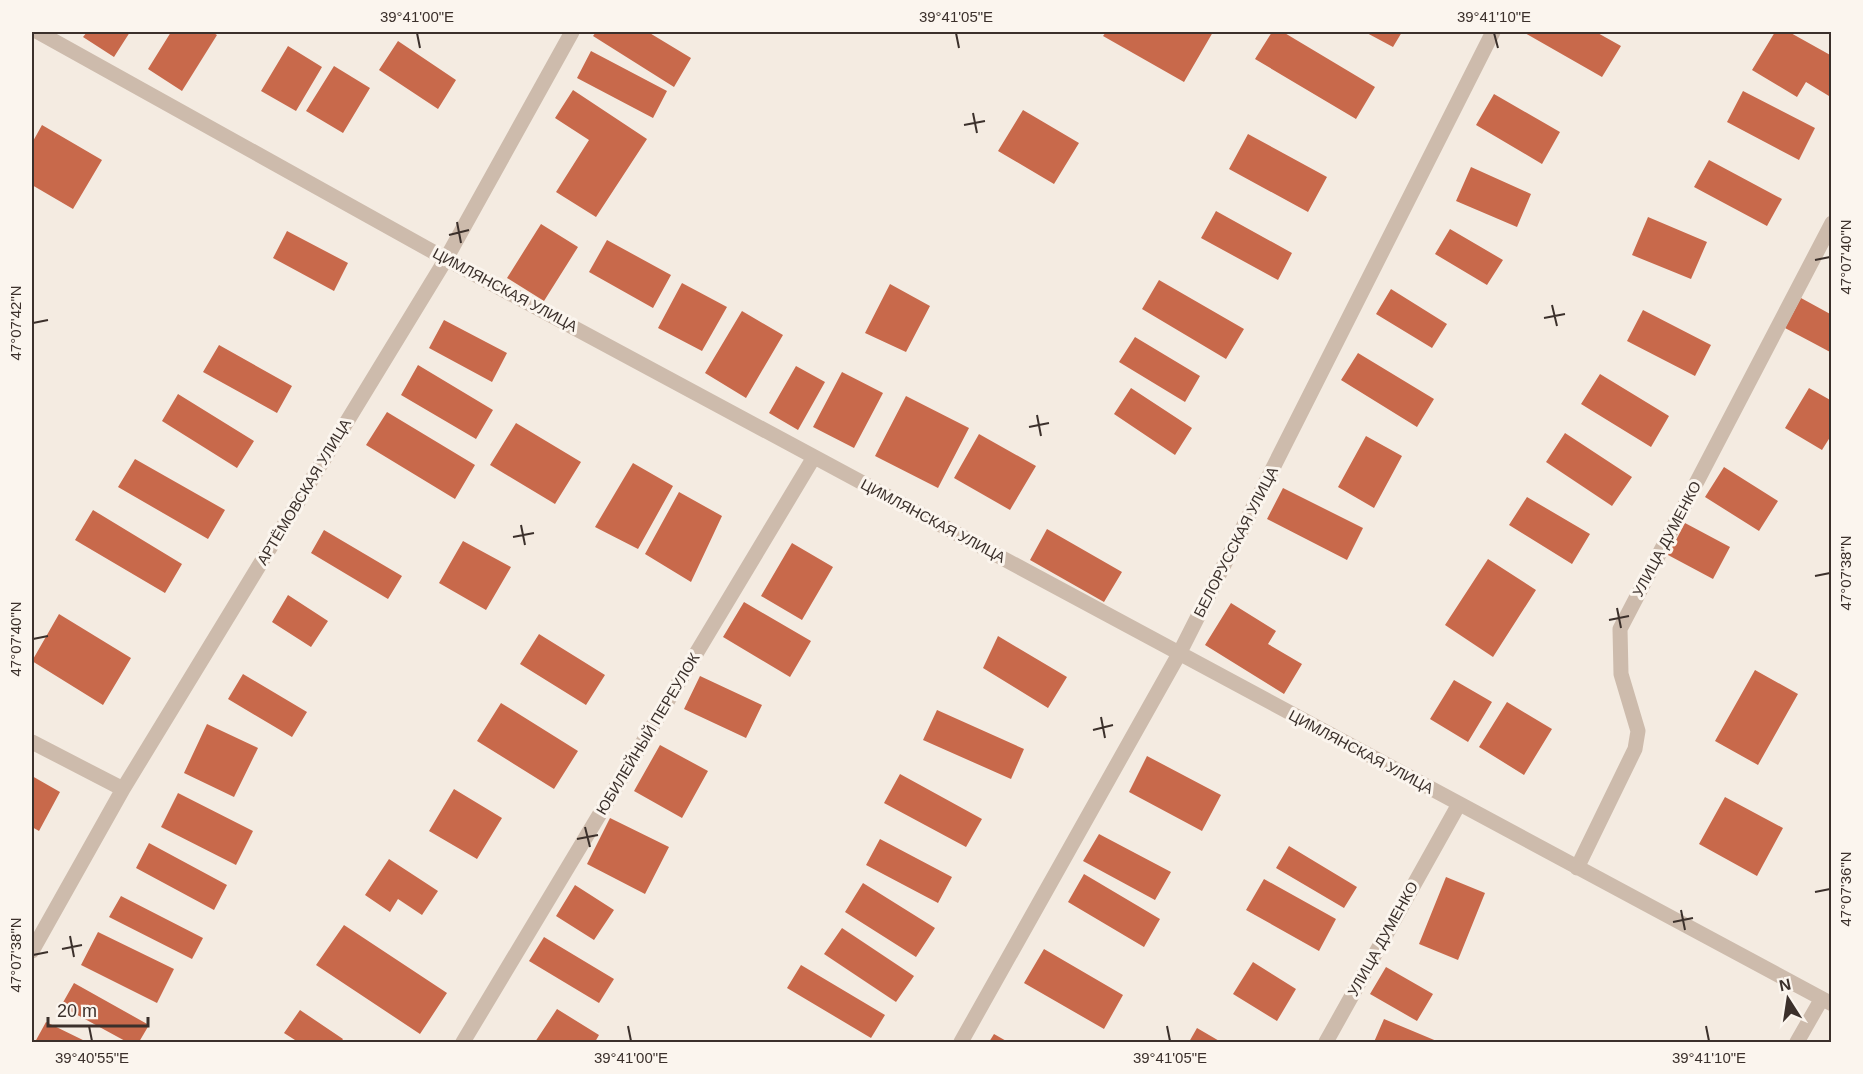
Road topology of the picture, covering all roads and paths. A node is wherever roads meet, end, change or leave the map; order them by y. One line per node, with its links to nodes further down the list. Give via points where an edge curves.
1 (38, 32): 5 (street, ЦИМЛЯНСКАЯ УЛИЦА)
2 (572, 32): 5 (street, АРТЁМОВСКАЯ УЛИЦА)
3 (1493, 32): 7 (street, БЕЛОРУССКАЯ УЛИЦА)
4 (1832, 223): 11 (street, УЛИЦА ДУМЕНКО, via 1620,628 1621,674 1638,730 1635,749)
5 (446, 259): 6 (street, ЦИМЛЯНСКАЯ УЛИЦА); 9 (street, АРТЁМОВСКАЯ УЛИЦА)
6 (814, 457): 7 (street, ЦИМЛЯНСКАЯ УЛИЦА); 14 (street, ЮБИЛЕЙНЫЙ ПЕРЕУЛОК)
7 (1179, 654): 10 (street, ЦИМЛЯНСКАЯ УЛИЦА); 15 (street, БЕЛОРУССКАЯ УЛИЦА)
8 (32, 742): 9 (street)
9 (123, 789): 12 (street, АРТЁМОВСКАЯ УЛИЦА)
10 (1459, 804): 11 (street, ЦИМЛЯНСКАЯ УЛИЦА); 16 (street, УЛИЦА ДУМЕНКО)
11 (1577, 868): 13 (street, ЦИМЛЯНСКАЯ УЛИЦА)
12 (32, 951)
13 (1826, 1002): 17 (street)
14 (463, 1042)
15 (961, 1042)
16 (1326, 1042)
17 (1797, 1042)

